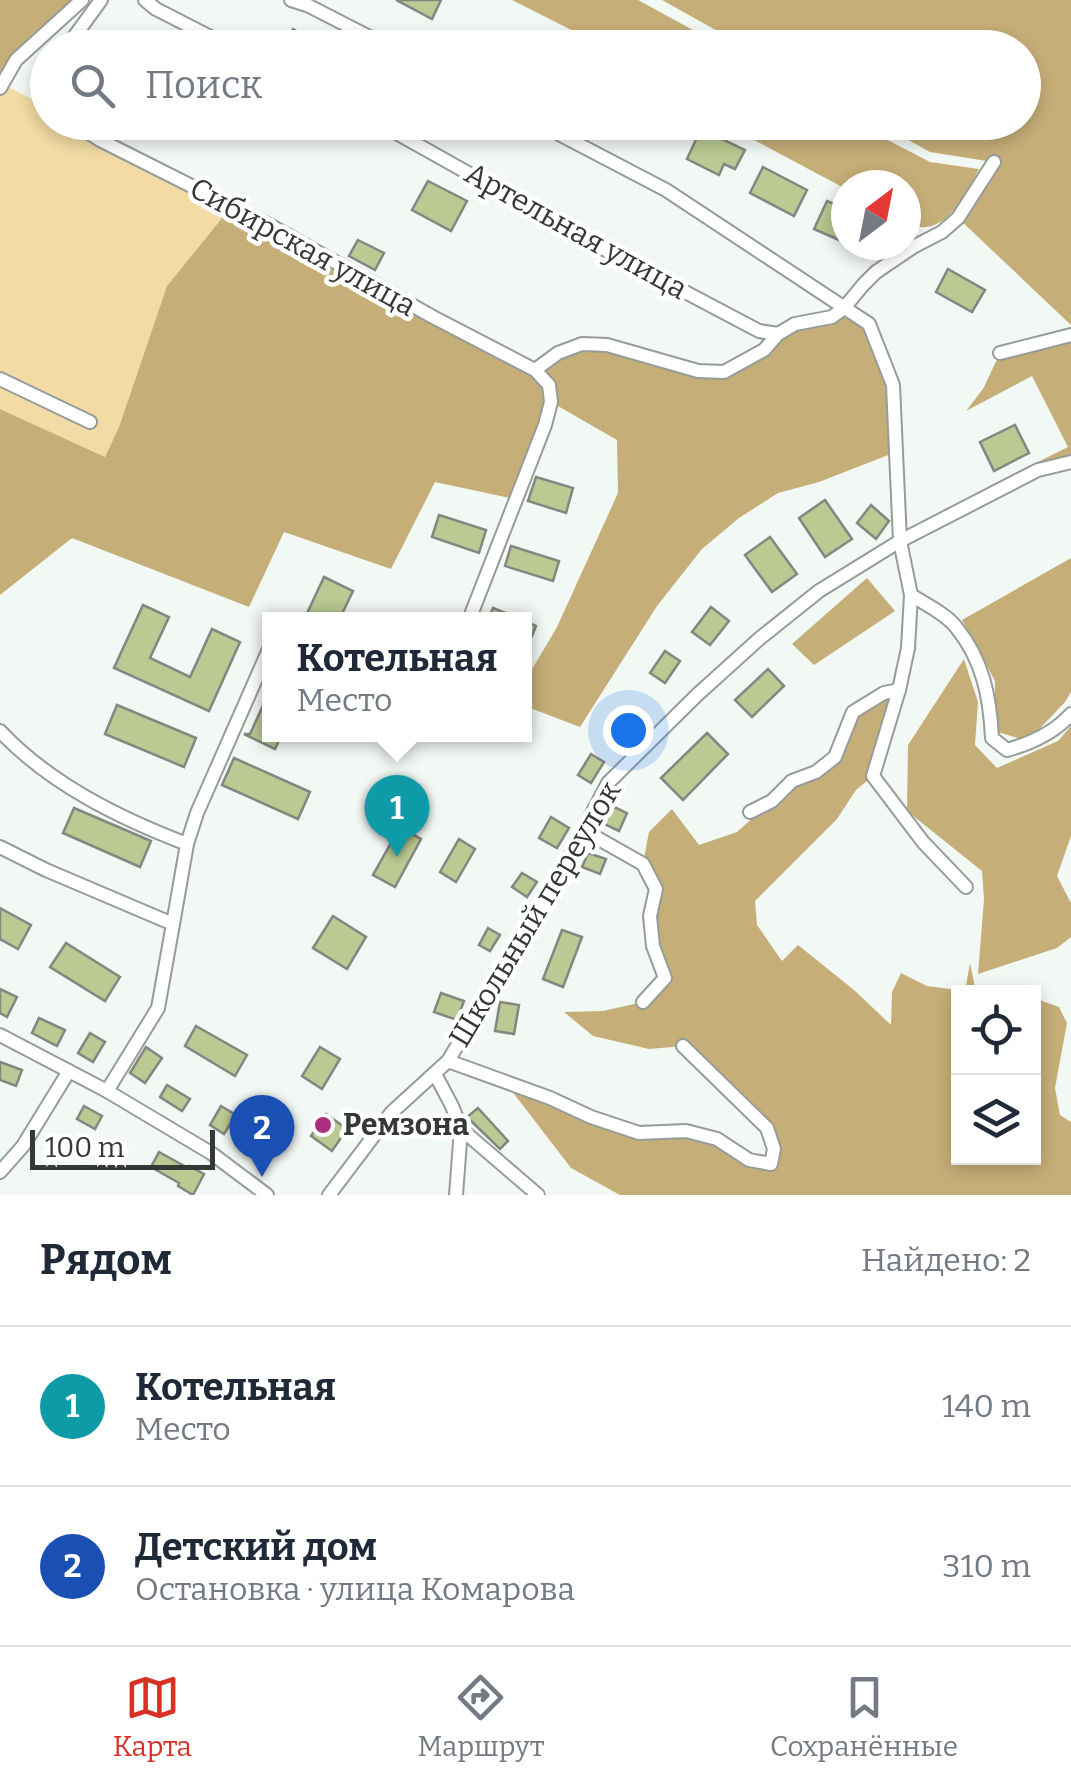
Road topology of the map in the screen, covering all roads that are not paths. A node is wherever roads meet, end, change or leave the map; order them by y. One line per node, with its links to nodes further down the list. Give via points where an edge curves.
1 (82, 0): 5 (street)
2 (101, 0): 6 (street)
3 (144, 0): 7 (street)
4 (291, 0): 8 (street)
5 (49, 30)
6 (79, 30)
7 (197, 30)
8 (358, 30)
9 (30, 47): 10 (street)
10 (0, 88)
11 (100, 140): 19 (street, Сибирская улица)
12 (409, 140): 16 (street, Артельная улица, via 600,247 758,330)
13 (570, 140): 15 (street, via 666,190)
14 (994, 162): 15 (street, via 958,218 876,272)
15 (844, 308): 16 (street); 23 (street, via 868,324 893,385)
16 (778, 334): 19 (street, via 764,350 724,372 582,344)
17 (1071, 335): 18 (street)
18 (1000, 353)
19 (535, 370): 25 (street, via 549,384 550,402)
20 (0, 380): 21 (street)
21 (90, 422)
22 (1071, 462): 23 (street, Школьный переулок, via 1038,470)
23 (900, 541): 24 (street); 31 (street, Школьный переулок, via 819,592 697,695 608,783)
24 (911, 595): 27 (street); 28 (street, via 955,624 982,670 992,738 1007,750 1032,743)
25 (472, 612)
26 (262, 664): 32 (street)
27 (900, 690): 30 (street, via 853,712 835,757); 34 (street, via 873,776)
28 (1071, 714)
29 (0, 731): 32 (street, via 21,754 93,802)
30 (750, 812)
31 (583, 830): 36 (street, via 643,864 656,888 652,946 665,978); 39 (street, Школьный переулок)
32 (187, 844): 35 (street)
33 (0, 847): 35 (street)
34 (966, 887)
35 (173, 924): 42 (street, via 158,1008)
36 (643, 1002)
37 (0, 1036): 40 (street)
38 (682, 1046): 39 (street, via 767,1128 772,1164 749,1160 717,1138 640,1133 591,1118)
39 (448, 1061): 41 (street, Школьный переулок)
40 (69, 1071): 42 (street); 44 (street)
41 (435, 1074): 43 (street); 46 (street, Школьный переулок, via 391,1112)
42 (106, 1091): 45 (street, via 211,1153)
43 (461, 1129): 47 (street); 48 (street)
44 (0, 1172)
45 (266, 1195)
46 (329, 1195)
47 (456, 1195)
48 (538, 1195)

